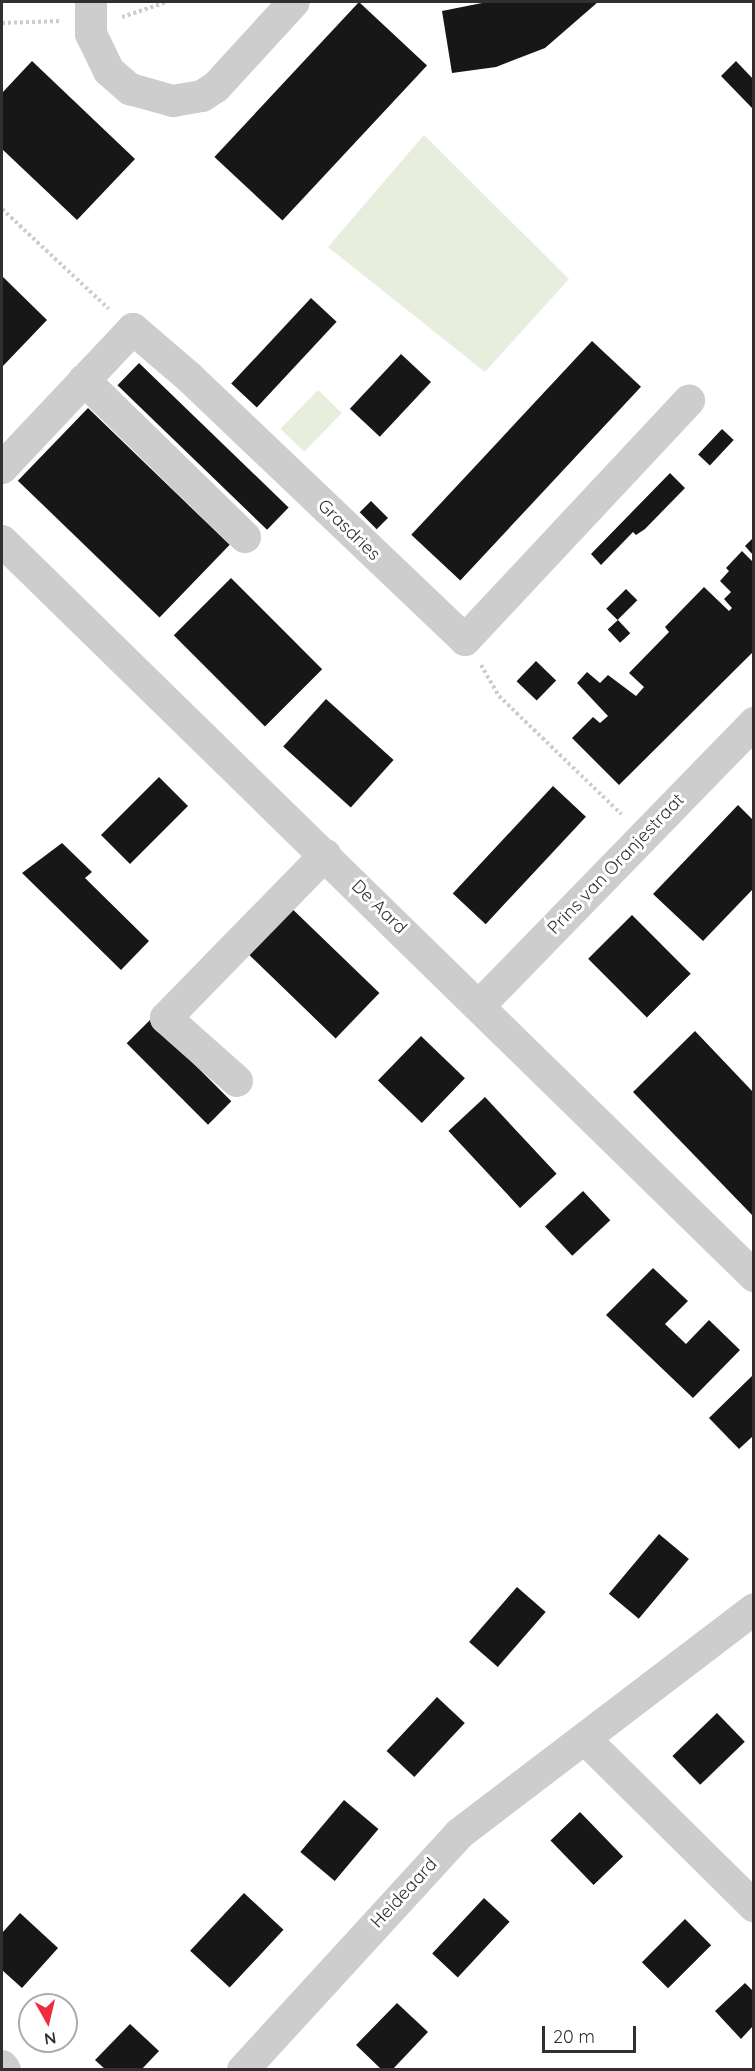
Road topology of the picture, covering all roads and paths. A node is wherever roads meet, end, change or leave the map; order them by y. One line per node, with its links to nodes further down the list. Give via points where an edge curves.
1 (167, 2): 3 (path)
2 (294, 2): 3 (street, via 234,70 202,96 189,100 148,96 117,79 100,58)
3 (97, 13): 4 (path)
4 (2, 23)
5 (2, 209): 6 (path)
6 (133, 329): 7 (street); 12 (street, Grasdries, via 189,377)
7 (84, 380): 9 (street); 10 (street)
8 (689, 401): 12 (street)
9 (2, 465)
10 (245, 537)
11 (2, 541): 15 (street, De Aard)
12 (465, 640): 14 (path, via 499,696)
13 (753, 723): 14 (street, Prins van Oranjestraat)
14 (643, 836): 16 (street, Prins van Oranjestraat)
15 (325, 855): 16 (street, De Aard); 17 (street, via 166,1018)
16 (479, 1006): 18 (street, De Aard)
17 (237, 1081)
18 (753, 1276)
19 (753, 1610): 20 (street, Heideaard)
20 (585, 1739): 21 (street); 24 (street, Heideaard, via 459,1834)
21 (753, 1906)
22 (2, 2066): 23 (street)
23 (5, 2070)
24 (243, 2070)

